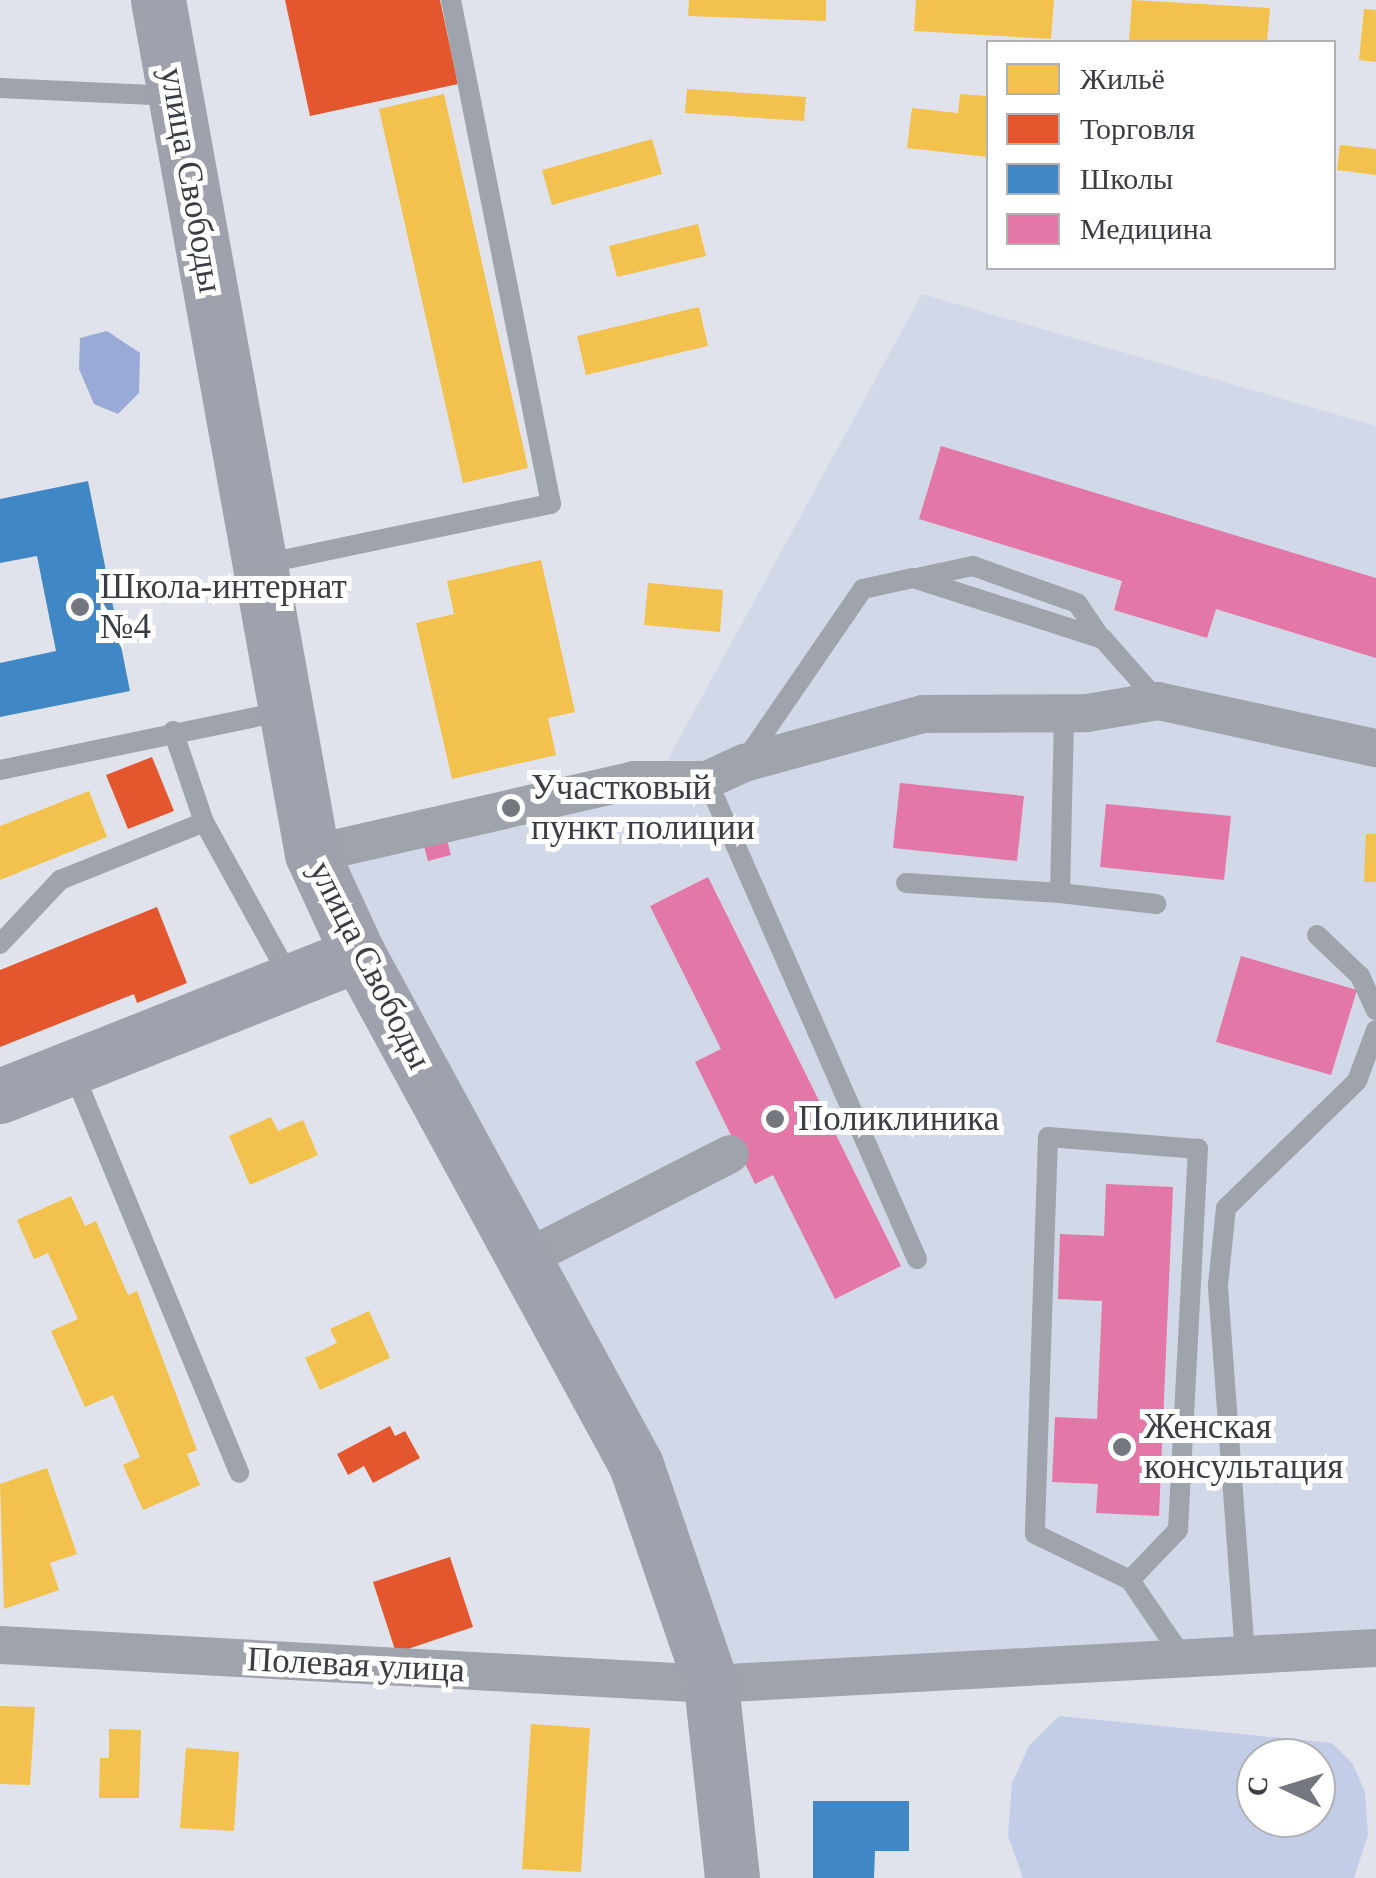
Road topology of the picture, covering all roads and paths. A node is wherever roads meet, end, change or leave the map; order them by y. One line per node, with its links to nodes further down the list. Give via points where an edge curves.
1 (158, 0): 4 (main road, улица Свободы)
2 (451, 0): 5 (lane, via 551,504)
3 (0, 88): 4 (lane)
4 (176, 96): 5 (main road, улица Свободы)
5 (262, 565): 7 (main road, улица Свободы)
6 (1158, 700): 8 (street); 10 (street); 11 (lane, via 1103,640 914,578 863,589)
7 (286, 710): 9 (lane); 15 (main road, улица Свободы)
8 (1064, 714): 11 (street, via 923,714); 17 (lane)
9 (173, 731): 12 (lane); 14 (lane)
10 (1376, 748)
11 (744, 762): 13 (street)
12 (0, 770)
13 (707, 780): 15 (street, via 634,780); 28 (lane)
14 (204, 822): 20 (lane, via 60,880); 22 (lane)
15 (312, 854): 21 (main road, улица Свободы)
16 (906, 883): 17 (lane)
17 (1060, 894): 18 (lane)
18 (1156, 904)
19 (1317, 935): 23 (lane, via 1360,976)
20 (0, 944)
21 (358, 954): 22 (main road); 29 (main road, улица Свободы)
22 (291, 980): 25 (main road)
23 (1376, 1010)
24 (1376, 1030): 34 (lane, via 1357,1081 1226,1208 1218,1285)
25 (72, 1067): 26 (main road); 30 (lane)
26 (0, 1096)
27 (730, 1154): 29 (street)
28 (917, 1258)
29 (525, 1259): 36 (main road, улица Свободы, via 636,1465)
30 (239, 1473)
31 (1130, 1580): 31 (lane, via 1034,1534 1048,1138 1198,1148 1178,1530); 35 (lane)
32 (0, 1645): 36 (street, Полевая улица)
33 (1376, 1648): 34 (street, Полевая улица)
34 (1245, 1655): 35 (street, Полевая улица)
35 (1183, 1658): 36 (street, Полевая улица)
36 (712, 1684): 37 (main road, улица Свободы)
37 (732, 1878)

